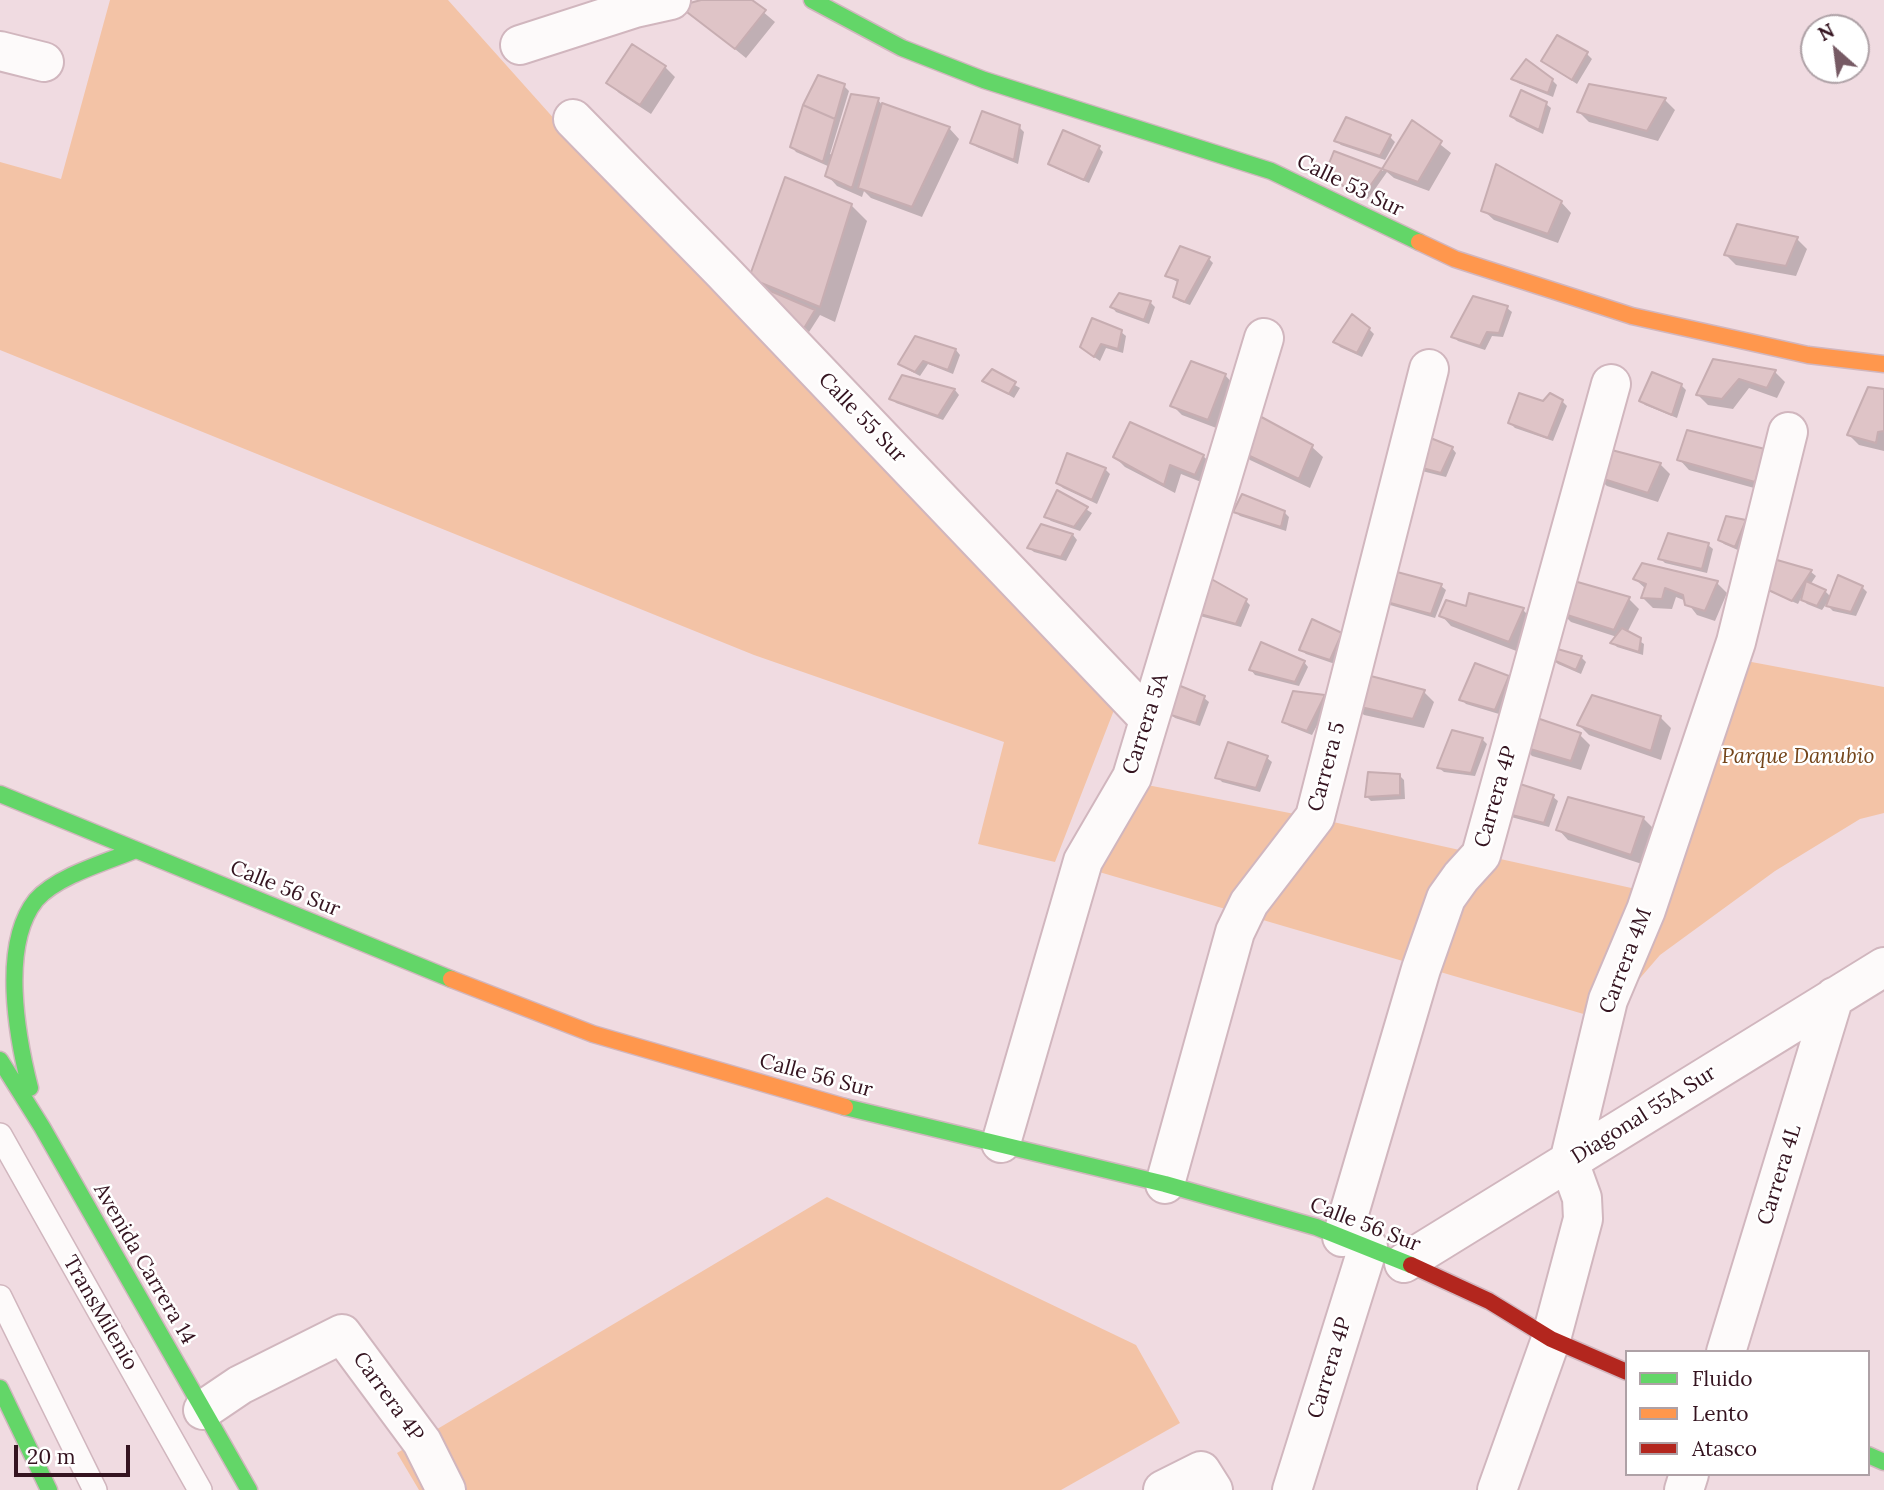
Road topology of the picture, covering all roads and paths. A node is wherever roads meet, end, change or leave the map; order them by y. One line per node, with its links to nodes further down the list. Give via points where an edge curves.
1 (671, 0): 3 (street)
2 (812, 0): 8 (street, Calle 53 Sur, via 902,48 984,80 1271,171 1455,259 1632,316 1808,355)
3 (520, 45)
4 (0, 51): 5 (street)
5 (44, 62)
6 (573, 119): 12 (street, Calle 55 Sur)
7 (1264, 338): 12 (street, Carrera 5A)
8 (1884, 364)
9 (1429, 369): 22 (street, Carrera 5, via 1315,817 1249,903 1235,932)
10 (1611, 384): 23 (street, Carrera 4P, via 1481,855 1446,898 1420,970)
11 (1788, 432): 21 (street, Carrera 4M, via 1737,642 1646,910 1608,1000)
12 (1149, 719): 20 (street, Carrera 5A, via 1132,777 1083,861)
13 (0, 794): 14 (street, Calle 56 Sur)
14 (135, 850): 18 (street, via 65,881 37,900 11,938 5,968 10,1016); 20 (street, Calle 56 Sur, via 593,1034 810,1099)
15 (1884, 967): 16 (street, Diagonal 55A Sur)
16 (1834, 997): 21 (street, Diagonal 55A Sur); 27 (street, Carrera 4L)
17 (0, 1060): 18 (street, Avenida Carrera 14)
18 (42, 1127): 30 (street, Avenida Carrera 14)
19 (0, 1135): 34 (lane, TransMilenio)
20 (1001, 1143): 22 (street, Calle 56 Sur)
21 (1569, 1162): 24 (street, Diagonal 55A Sur); 26 (street, via 1582,1198 1583,1219)
22 (1165, 1184): 23 (street, Calle 56 Sur)
23 (1355, 1242): 24 (street, Calle 56 Sur); 38 (street, Carrera 4P)
24 (1404, 1262): 26 (street, Calle 56 Sur, via 1489,1301)
25 (0, 1297): 33 (lane)
26 (1551, 1339): 28 (street, Calle 56 Sur); 39 (street)
27 (1727, 1350)
28 (1625, 1372)
29 (0, 1388): 32 (street)
30 (203, 1410): 35 (street, Avenida Carrera 14); 36 (street, Carrera 4P, via 240,1385 342,1334 422,1441)
31 (1207, 1480): 37 (street)
32 (50, 1490)
33 (95, 1490)
34 (200, 1490)
35 (249, 1490)
36 (446, 1490)
37 (1163, 1490)
38 (1292, 1490)
39 (1497, 1490)

